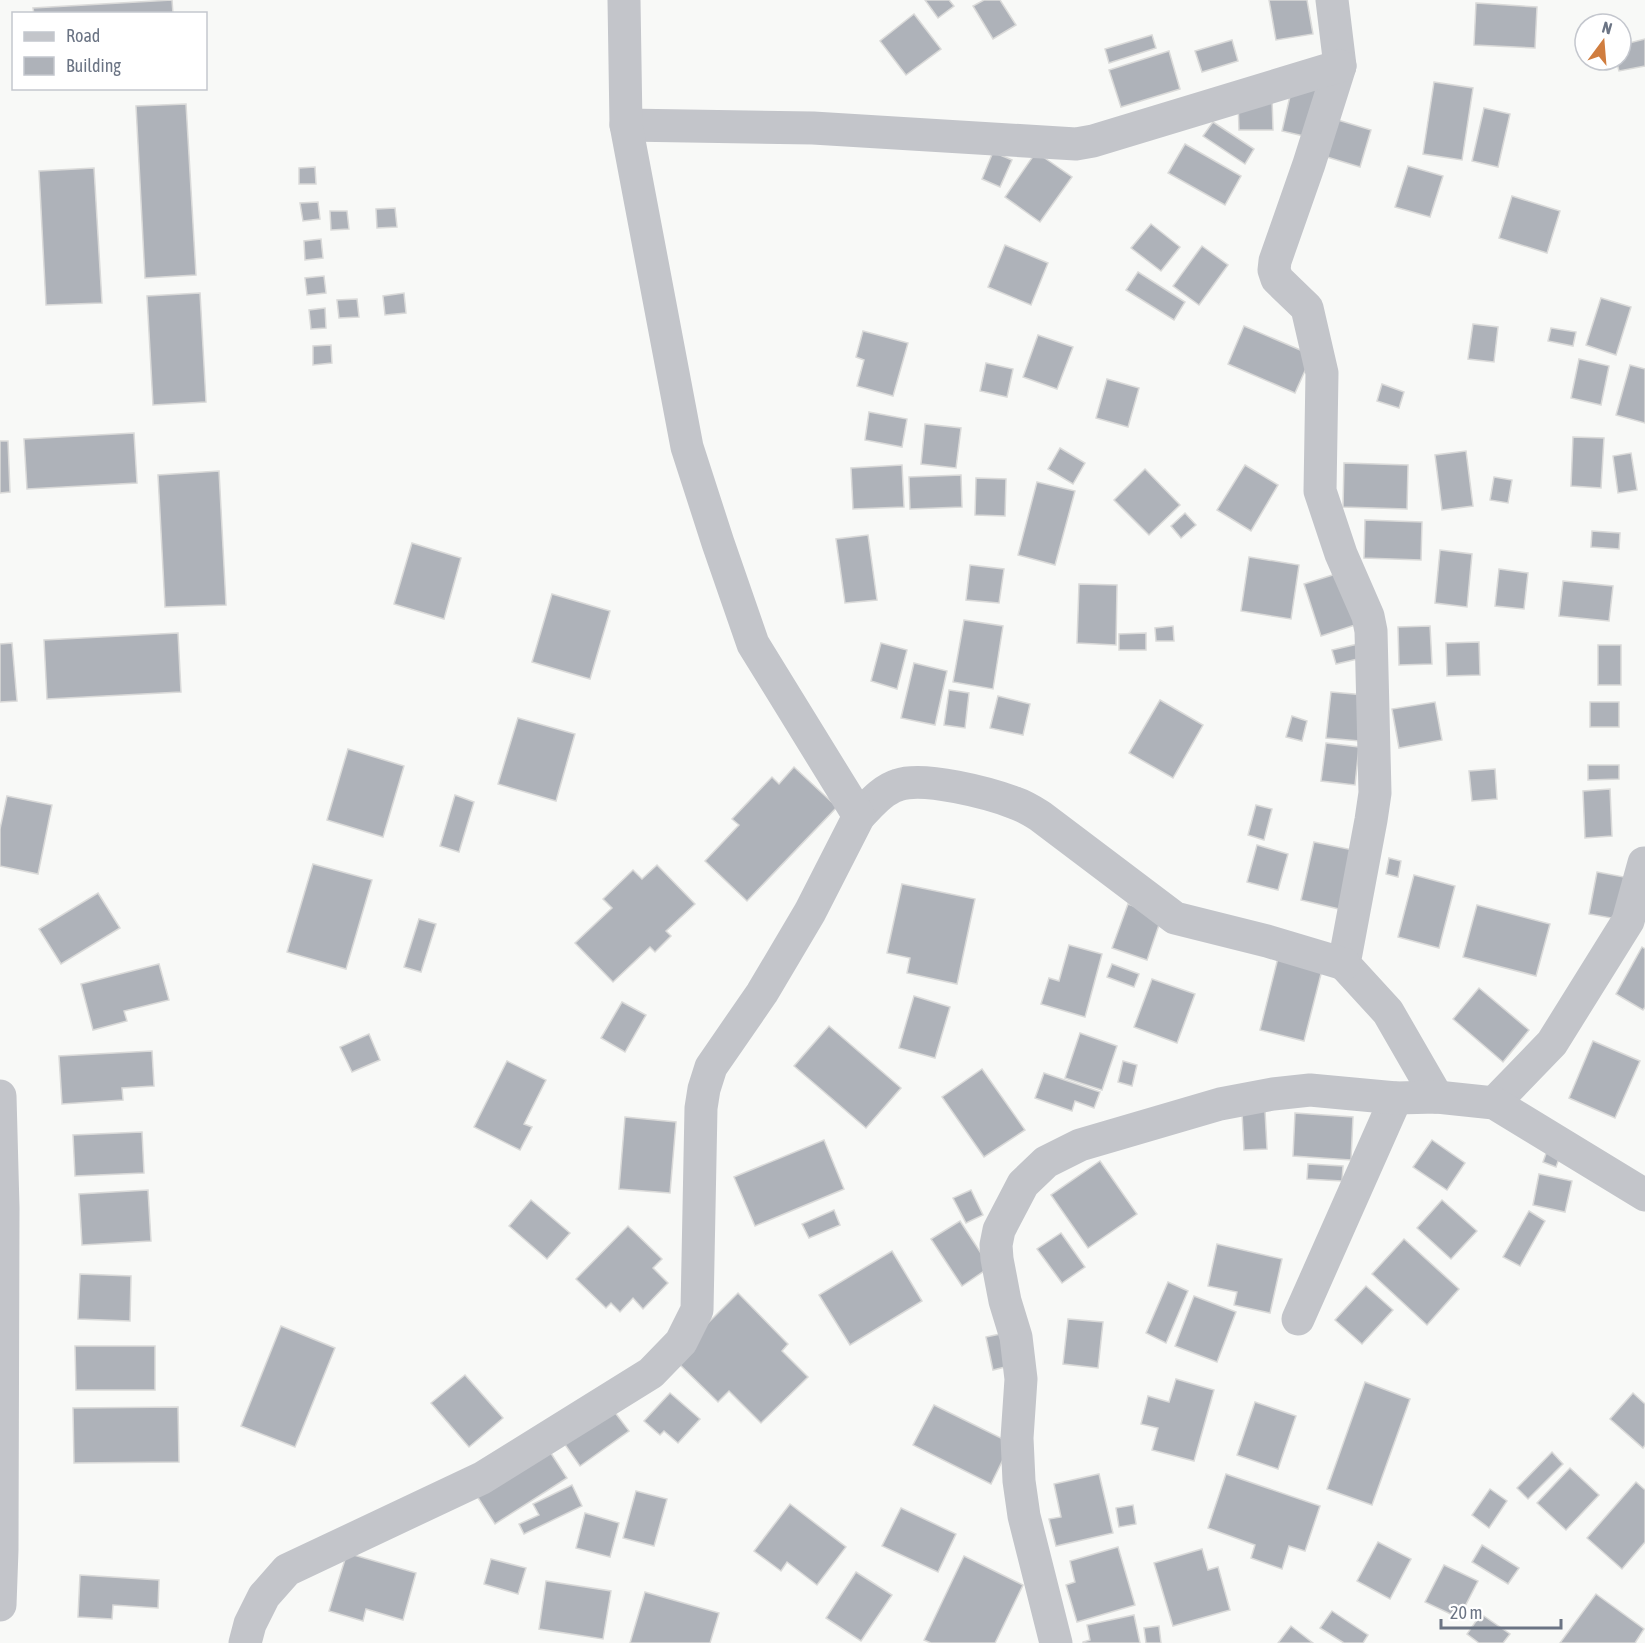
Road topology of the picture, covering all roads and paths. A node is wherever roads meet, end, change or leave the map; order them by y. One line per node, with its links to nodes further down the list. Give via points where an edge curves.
1 (624, 0): 4 (street)
2 (1332, 0): 3 (street)
3 (1340, 66): 4 (street, via 1076,144 813,128); 7 (street, via 1274,270 1277,279 1307,308 1322,373 1320,491 1371,631 1375,793)
4 (626, 125): 5 (street, via 687,447 718,543 753,644)
5 (859, 816): 7 (street, via 883,792 900,784 921,782 971,789 1008,800 1040,816 1175,918); 15 (street, via 810,912 762,993 711,1066 701,1108 697,1310 681,1342 651,1373 482,1478 287,1570 264,1596)
6 (1645, 863): 11 (street, via 1628,921 1552,1043)
7 (1344, 964): 9 (street, via 1388,1012)
8 (0, 1096): 14 (street)
9 (1437, 1097): 10 (street); 11 (street)
10 (1396, 1098): 13 (street); 16 (street, via 1310,1090 1220,1104 1080,1145 1046,1162 1023,1184 999,1230 997,1259 1016,1337 1021,1379 1017,1438 1024,1516)
11 (1494, 1103): 12 (street)
12 (1645, 1195)
13 (1298, 1319)
14 (0, 1605)
15 (245, 1643)
16 (1056, 1643)

